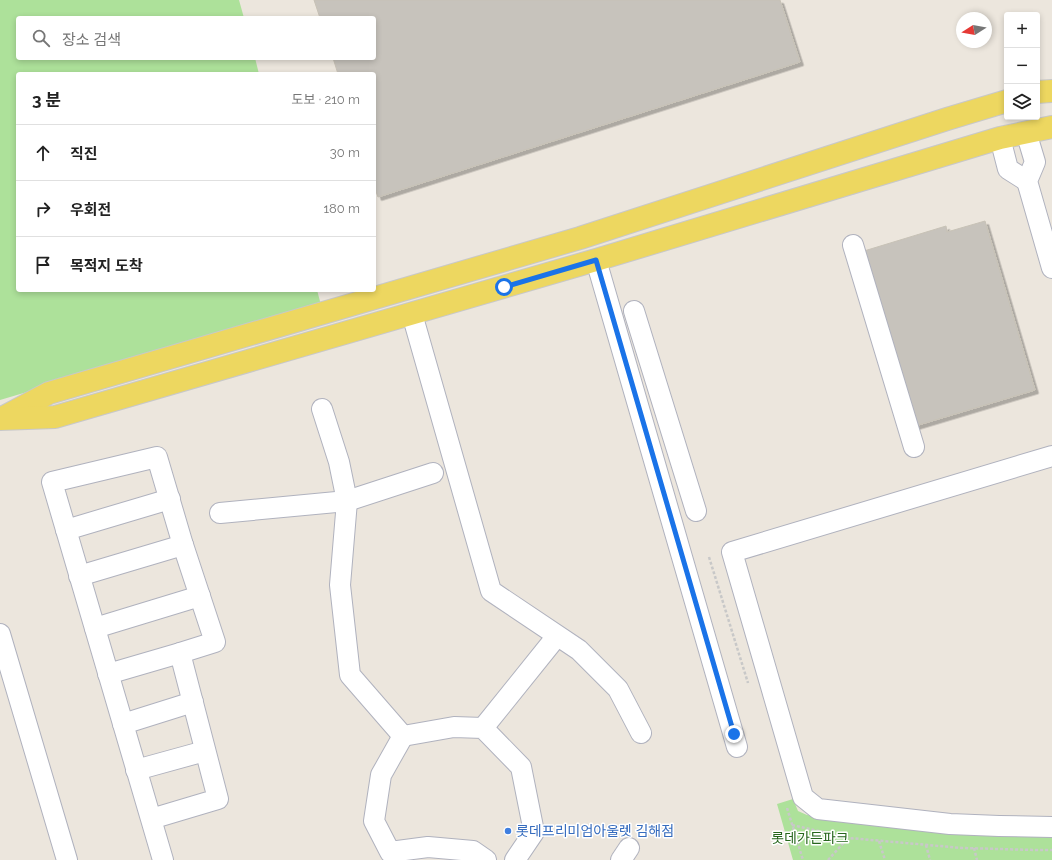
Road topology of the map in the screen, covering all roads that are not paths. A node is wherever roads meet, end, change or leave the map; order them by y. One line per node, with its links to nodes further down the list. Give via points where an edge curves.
1 (1052, 91): 2 (main road)
2 (1040, 92)
3 (1004, 102): 14 (main road, via 580,238 49,393)
4 (1052, 127): 5 (main road)
5 (1026, 132): 6 (main road); 7 (street, via 1035,162)
6 (1000, 138): 7 (street, via 1008,169); 9 (main road)
7 (1027, 181): 10 (street)
8 (853, 245): 15 (street)
9 (596, 260): 12 (main road); 36 (street)
10 (1052, 268)
11 (634, 311): 20 (street)
12 (412, 314): 14 (main road, via 56,417); 34 (street, via 491,591 579,650 618,689)
13 (322, 409): 19 (street, via 339,462)
14 (0, 419)
15 (914, 448)
16 (1045, 458): 40 (street, via 732,552 803,797 818,809 950,824)
17 (433, 472): 19 (street)
18 (170, 499): 22 (street); 22 (street, via 157,457 52,482); 23 (street)
19 (347, 502): 21 (street); 35 (street, via 340,585 350,675)
20 (696, 511)
21 (220, 513)
22 (66, 530): 24 (street)
23 (183, 546): 24 (street); 25 (street)
24 (79, 576): 26 (street)
25 (200, 596): 26 (street); 29 (street, via 215,642)
26 (95, 628): 30 (street)
27 (0, 634): 42 (street)
28 (553, 641): 33 (street)
29 (180, 653): 30 (street); 31 (street)
30 (108, 674): 32 (street)
31 (193, 702): 32 (street); 37 (street)
32 (123, 724): 38 (street)
33 (483, 728): 35 (street, via 454,727); 45 (street, via 521,767 534,832)
34 (641, 734)
35 (403, 736): 41 (street, via 381,775 374,821)
36 (737, 747)
37 (205, 751): 38 (street); 39 (street, via 218,799)
38 (136, 770): 39 (street)
39 (151, 819): 43 (street)
40 (1052, 827)
41 (388, 856): 44 (street, via 428,847 473,851)
42 (67, 860)
43 (163, 860)
44 (486, 860)
45 (515, 860)

